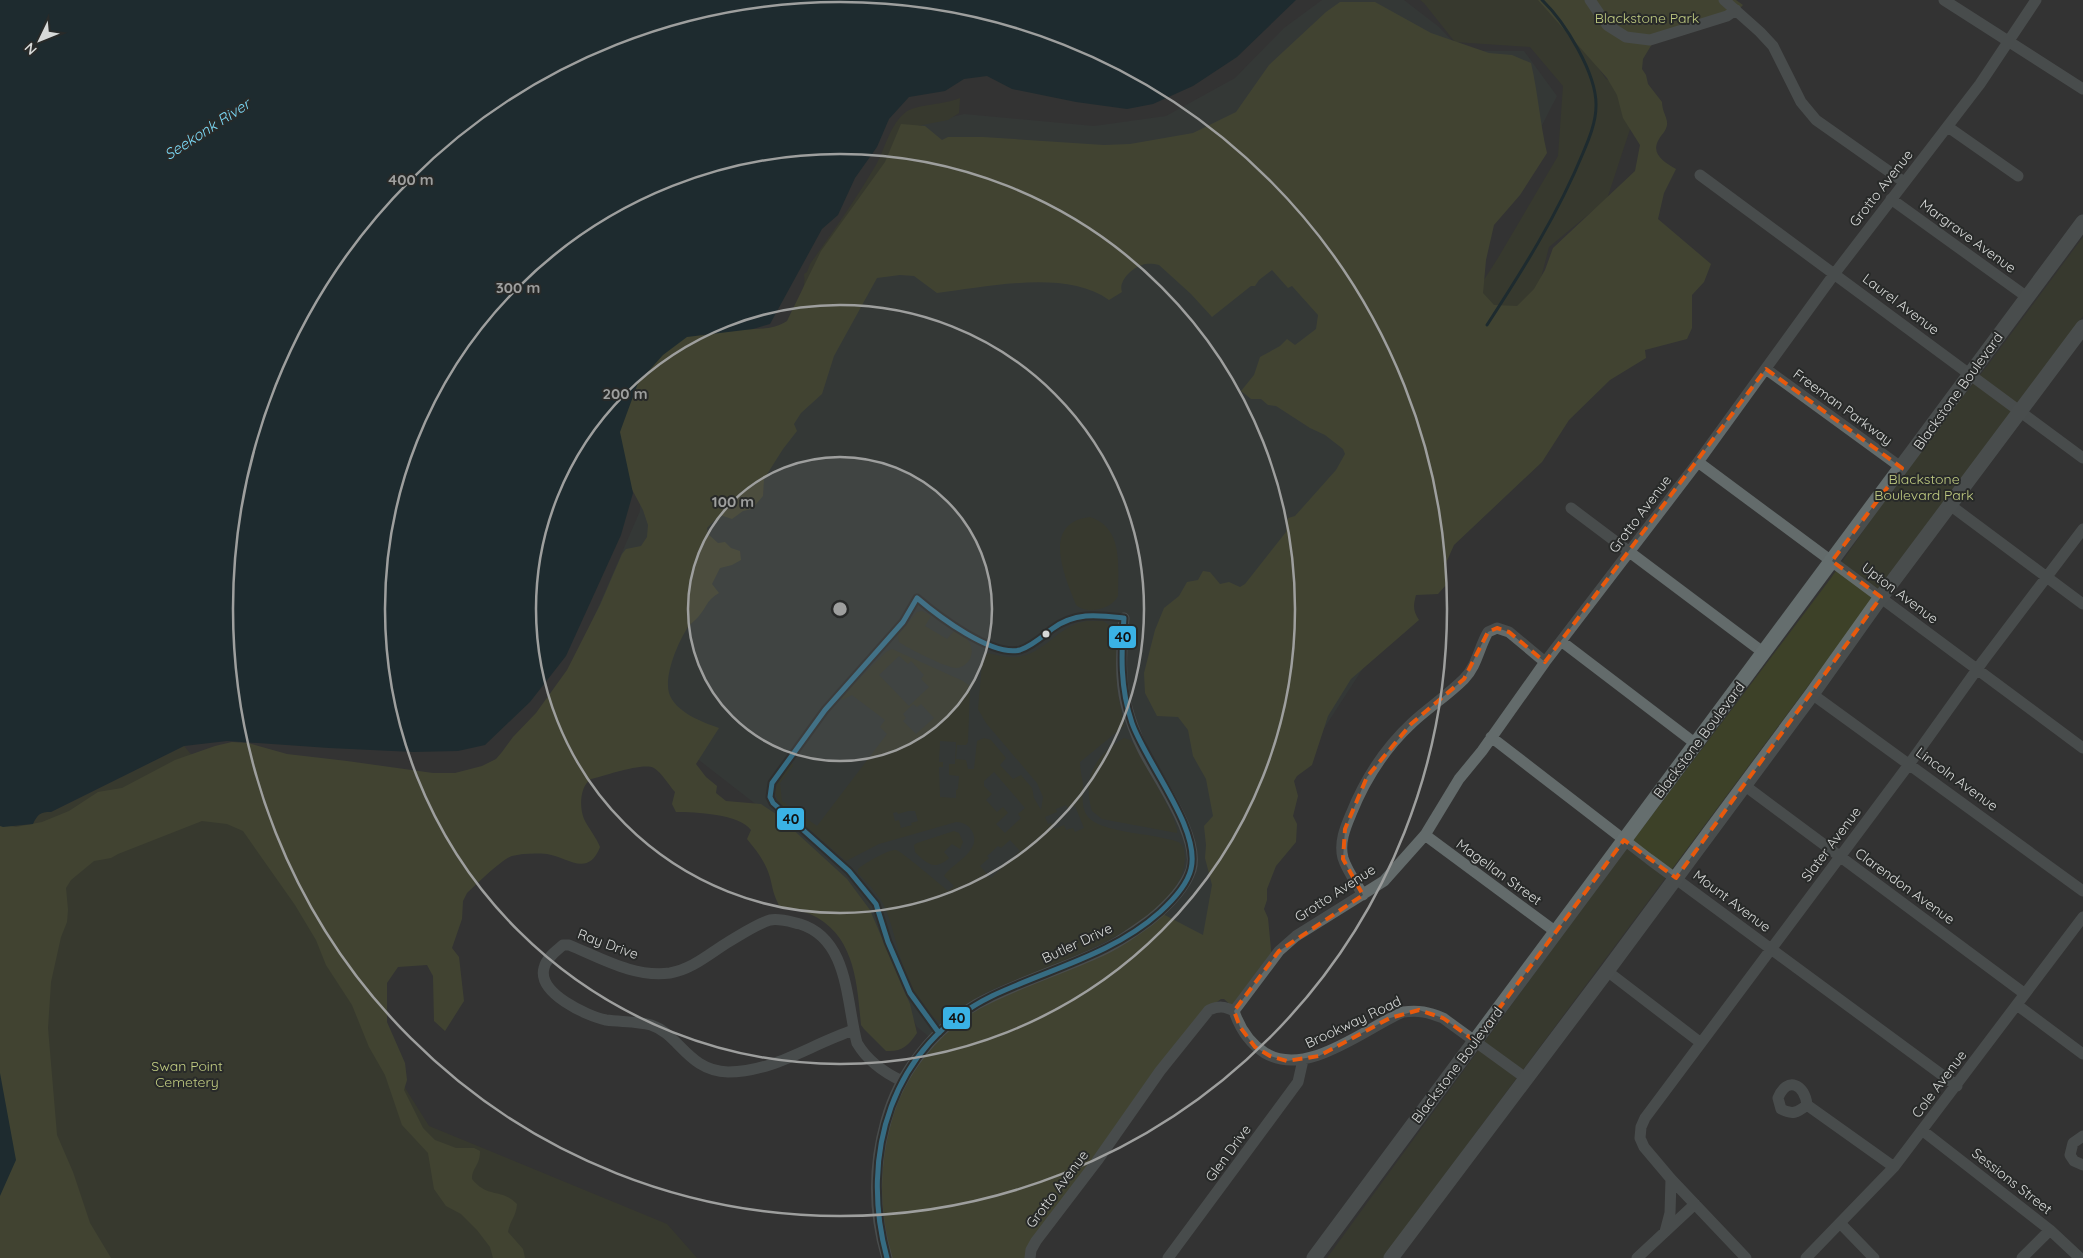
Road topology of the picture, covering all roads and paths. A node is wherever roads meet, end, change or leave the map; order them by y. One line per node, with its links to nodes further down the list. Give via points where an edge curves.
1 (1590, 0): 5 (street, via 1607,25 1626,37 1650,40 1727,16)
2 (1724, 0): 5 (street)
3 (1944, 0): 6 (street)
4 (2036, 0): 6 (street, Grotto Avenue)
5 (1736, 10): 11 (street, via 1773,46 1801,102 1816,120)
6 (2009, 42): 7 (street); 8 (street, Grotto Avenue)
7 (2083, 89)
8 (1948, 127): 10 (street); 11 (street, Grotto Avenue)
9 (1700, 175): 14 (street, Laurel Avenue)
10 (2018, 176)
11 (1904, 182): 12 (street, Grotto Avenue)
12 (1891, 199): 14 (street, Grotto Avenue); 15 (street, Margrave Avenue)
13 (2083, 222): 15 (main road, Blackstone Boulevard)
14 (1835, 273): 17 (street, Grotto Avenue); 18 (street, Laurel Avenue)
15 (2027, 298): 18 (main road, Blackstone Boulevard)
16 (2083, 327): 19 (main road)
17 (1766, 369): 21 (street, Grotto Avenue); 22 (street, Freeman Parkway)
18 (1970, 374): 19 (street, Laurel Avenue); 22 (main road, Blackstone Boulevard)
19 (2019, 411): 20 (street, Laurel Avenue); 23 (main road)
20 (2083, 458)
21 (1698, 462): 26 (street, Grotto Avenue); 27 (street, Upton Avenue)
22 (1902, 468): 27 (main road, Blackstone Boulevard)
23 (1950, 505): 28 (street); 29 (main road)
24 (1571, 508): 26 (street)
25 (2083, 529): 28 (street, Slater Avenue)
26 (1629, 552): 32 (street, Grotto Avenue); 33 (street)
27 (1832, 561): 29 (street, Upton Avenue); 33 (main road, Blackstone Boulevard)
28 (2047, 577): 30 (street); 35 (street, Slater Avenue)
29 (1881, 597): 35 (street, Upton Avenue); 36 (main road)
30 (2083, 604)
31 (1124, 618): 61 (street, Butler Drive, via 1122,683 1127,705 1142,748 1178,810 1192,855 1187,878 1170,902 1116,943 962,1014 931,1042)
32 (1561, 641): 34 (street, Grotto Avenue); 38 (street)
33 (1764, 653): 38 (main road, Blackstone Boulevard)
34 (1545, 662): 37 (street, Grotto Avenue); 47 (street, via 1509,632 1497,628 1488,632 1473,668 1464,679 1411,724 1384,754 1358,796 1341,846 1343,859)
35 (1977, 669): 39 (street, Upton Avenue); 40 (street, Slater Avenue)
36 (1812, 694): 40 (street, Lincoln Avenue); 41 (main road)
37 (1491, 737): 42 (street, Grotto Avenue, via 1459,778); 43 (street, Mount Avenue)
38 (1696, 744): 43 (main road, Blackstone Boulevard)
39 (2083, 748)
40 (1910, 763): 44 (street, Slater Avenue); 46 (street, Lincoln Avenue)
41 (1744, 786): 44 (street, Clarendon Avenue); 45 (main road)
42 (1425, 836): 47 (street, Grotto Avenue, via 1384,881); 49 (street, Magellan Street)
43 (1624, 840): 45 (street, Mount Avenue); 49 (main road, Blackstone Boulevard)
44 (1840, 857): 50 (street, Slater Avenue); 52 (street, Clarendon Avenue)
45 (1676, 878): 50 (street, Mount Avenue); 51 (main road)
46 (2083, 891)
47 (1363, 895): 54 (street, Grotto Avenue, via 1296,936 1279,951)
48 (2083, 917): 52 (street, Cole Avenue)
49 (1556, 932): 56 (main road, Blackstone Boulevard)
50 (1770, 949): 57 (street, Slater Avenue); 62 (street, Mount Avenue)
51 (1607, 971): 57 (street); 60 (main road)
52 (2025, 994): 53 (street, Cole Avenue)
53 (2017, 1005): 58 (street); 62 (street, Cole Avenue)
54 (1234, 1011): 59 (street, Brookway Road, via 1240,1027 1255,1047 1288,1061); 74 (street, Grotto Avenue, via 1224,1006 1209,1010 1160,1071 1036,1241)
55 (854, 1030): 55 (street, Ray Drive, via 768,1066 742,1071 717,1070 691,1058 652,1025 606,1020 567,1004 552,991 543,970 546,962 563,945 569,945 627,969 648,973 670,972 692,966 771,920 788,921 812,928 834,950 841,966); 61 (street, Ray Drive, via 861,1050 882,1070)
56 (1475, 1041): 59 (street, Brookway Road, via 1443,1018 1419,1010 1390,1018 1320,1056); 60 (street, Brookway Road); 76 (main road, Blackstone Boulevard)
57 (1701, 1044): 68 (street, Slater Avenue, via 1641,1127 1640,1138 1644,1147)
58 (2083, 1054)
59 (1303, 1060): 75 (street, Glen Drive, via 1298,1082)
60 (1527, 1078): 77 (main road)
61 (902, 1081): 73 (street, Butler Drive, via 888,1114 877,1157 876,1206)
62 (1957, 1086): 64 (street, Cole Avenue)
63 (1807, 1105): 67 (street)
64 (1922, 1131): 67 (street, Cole Avenue); 71 (street, Sessions Street)
65 (2083, 1136): 66 (street, via 2073,1143 2070,1155)
66 (2083, 1165)
67 (1894, 1167): 70 (street, Cole Avenue)
68 (1671, 1179): 69 (street, Slater Avenue); 72 (street, via 1670,1214)
69 (1695, 1204): 72 (street); 79 (street, Slater Avenue)
70 (1840, 1223): 80 (street, Cole Avenue); 81 (street)
71 (2050, 1230): 82 (street); 83 (street, Sessions Street)
72 (1665, 1232): 78 (street)
73 (887, 1258)
74 (1030, 1258)
75 (1168, 1258)
76 (1314, 1258)
77 (1392, 1258)
78 (1637, 1258)
79 (1746, 1258)
80 (1806, 1258)
81 (1874, 1258)
82 (2022, 1258)
83 (2080, 1258)

